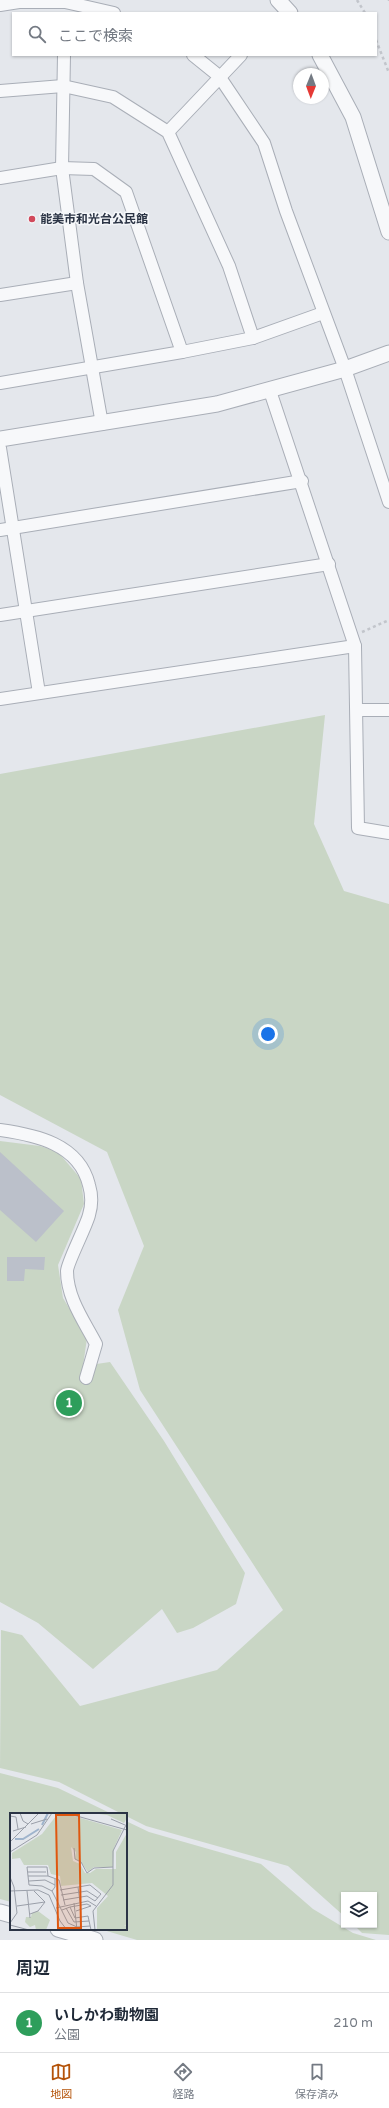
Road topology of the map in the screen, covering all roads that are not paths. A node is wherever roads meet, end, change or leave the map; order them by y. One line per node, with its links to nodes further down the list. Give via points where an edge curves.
1 (0, 5): 2 (street, via 19,2)
2 (65, 5): 3 (street)
3 (108, 12)
4 (64, 56): 9 (street)
5 (194, 56): 8 (street)
6 (240, 56): 8 (street)
7 (321, 56): 14 (street, via 353,117)
8 (219, 76): 11 (street); 17 (street, via 264,143)
9 (63, 86): 10 (street); 11 (street, via 113,97); 12 (street)
10 (0, 91)
11 (168, 132): 18 (street, via 229,266)
12 (62, 168): 13 (street); 15 (street); 19 (street, via 94,169 126,192)
13 (0, 178)
14 (389, 232)
15 (77, 283): 16 (street); 21 (street)
16 (0, 295)
17 (323, 313): 18 (street); 22 (street)
18 (253, 338): 19 (street)
19 (182, 352): 21 (street)
20 (389, 353): 22 (street)
21 (92, 367): 23 (street); 25 (street)
22 (345, 370): 24 (street); 29 (street)
23 (0, 383)
24 (270, 391): 25 (street, via 217,404); 28 (street)
25 (102, 424): 26 (street)
26 (0, 439)
27 (0, 448): 30 (street)
28 (302, 480): 30 (street); 32 (street)
29 (389, 502)
30 (13, 528): 31 (street); 33 (street)
31 (0, 530)
32 (329, 564): 33 (street); 35 (street)
33 (26, 611): 34 (street); 36 (street)
34 (0, 615)
35 (354, 641): 36 (street); 38 (street)
36 (39, 693): 37 (street)
37 (0, 699)
38 (357, 710): 39 (street); 40 (street, via 358,828)
39 (389, 710)
40 (389, 833)
41 (0, 1130): 42 (street, via 40,1137 64,1149 78,1160 87,1176 92,1196 90,1214 67,1270 71,1297 96,1344)
42 (86, 1378)
43 (0, 1912): 44 (street)
44 (10, 1915)
45 (61, 1930): 46 (street)
46 (95, 1940)

